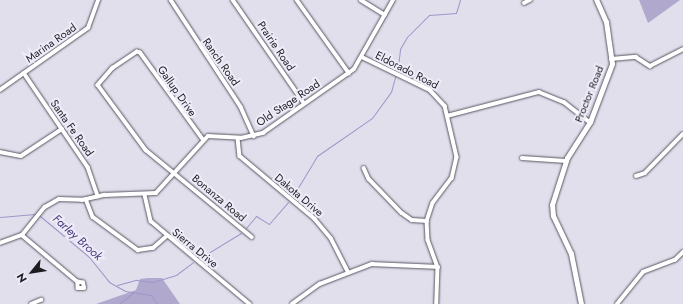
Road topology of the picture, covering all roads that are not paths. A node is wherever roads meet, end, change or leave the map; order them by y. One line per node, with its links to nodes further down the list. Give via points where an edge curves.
1 (98, 0): 15 (street, Marina Road, via 88,28)
2 (171, 0): 23 (street, Ranch Road, via 242,107)
3 (233, 0): 18 (street, Prairie Road)
4 (297, 0): 16 (street)
5 (361, 0): 10 (street)
6 (393, 0): 10 (street, Old Stage Road)
7 (530, 0): 9 (street)
8 (596, 0): 14 (main road, Proctor Road, via 606,22)
9 (524, 3)
10 (385, 15): 13 (street, Old Stage Road)
11 (683, 49): 14 (street, via 650,66 636,57)
12 (137, 52): 25 (street, Gallup Drive); 30 (street, Bonanza Road, via 113,68 98,86 131,133)
13 (362, 57): 16 (street, Old Stage Road); 19 (street, Eldorado Road, via 436,93)
14 (611, 58): 20 (main road, Proctor Road)
15 (24, 73): 17 (street, Marina Road); 21 (street, Santa Fe Road)
16 (349, 73): 18 (street, Old Stage Road)
17 (0, 90)
18 (304, 103): 23 (street, Old Stage Road)
19 (447, 116): 20 (street, via 539,92 564,102); 35 (street, Eldorado Road, via 456,146 456,165 449,183 432,205)
20 (590, 122): 28 (main road, Proctor Road)
21 (62, 129): 26 (street, via 21,156); 33 (street, Santa Fe Road, via 92,174)
22 (683, 134): 31 (street, via 645,173)
23 (254, 136): 24 (street, Old Stage Road)
24 (238, 138): 25 (street, Old Stage Road, via 215,134); 42 (street, Dakota Drive, via 240,156 315,219 334,242)
25 (203, 140): 30 (street)
26 (0, 152)
27 (522, 158): 28 (street)
28 (566, 161): 49 (main road, Proctor Road, via 552,210 571,254)
29 (364, 168): 35 (street, via 369,179 402,213 412,220)
30 (174, 172): 32 (street, via 156,193); 38 (street, Bonanza Road)
31 (636, 176)
32 (145, 195): 33 (street); 37 (street, Sierra Drive, via 148,216)
33 (98, 196): 34 (street)
34 (86, 199): 36 (street, via 53,201); 37 (street, via 93,218 138,250 153,248)
35 (427, 221): 41 (street, Eldorado Road, via 428,240)
36 (22, 235): 39 (street); 43 (street)
37 (167, 236): 46 (street, Sierra Drive)
38 (252, 237)
39 (0, 243)
40 (683, 252): 50 (street, via 675,260 643,272)
41 (438, 266): 42 (street, via 386,262); 48 (street, Eldorado Road)
42 (348, 271): 47 (street, via 310,290)
43 (78, 282)
44 (41, 300): 45 (street)
45 (31, 304)
46 (250, 304)
47 (292, 304)
48 (437, 304)
49 (581, 304)
50 (618, 304)

